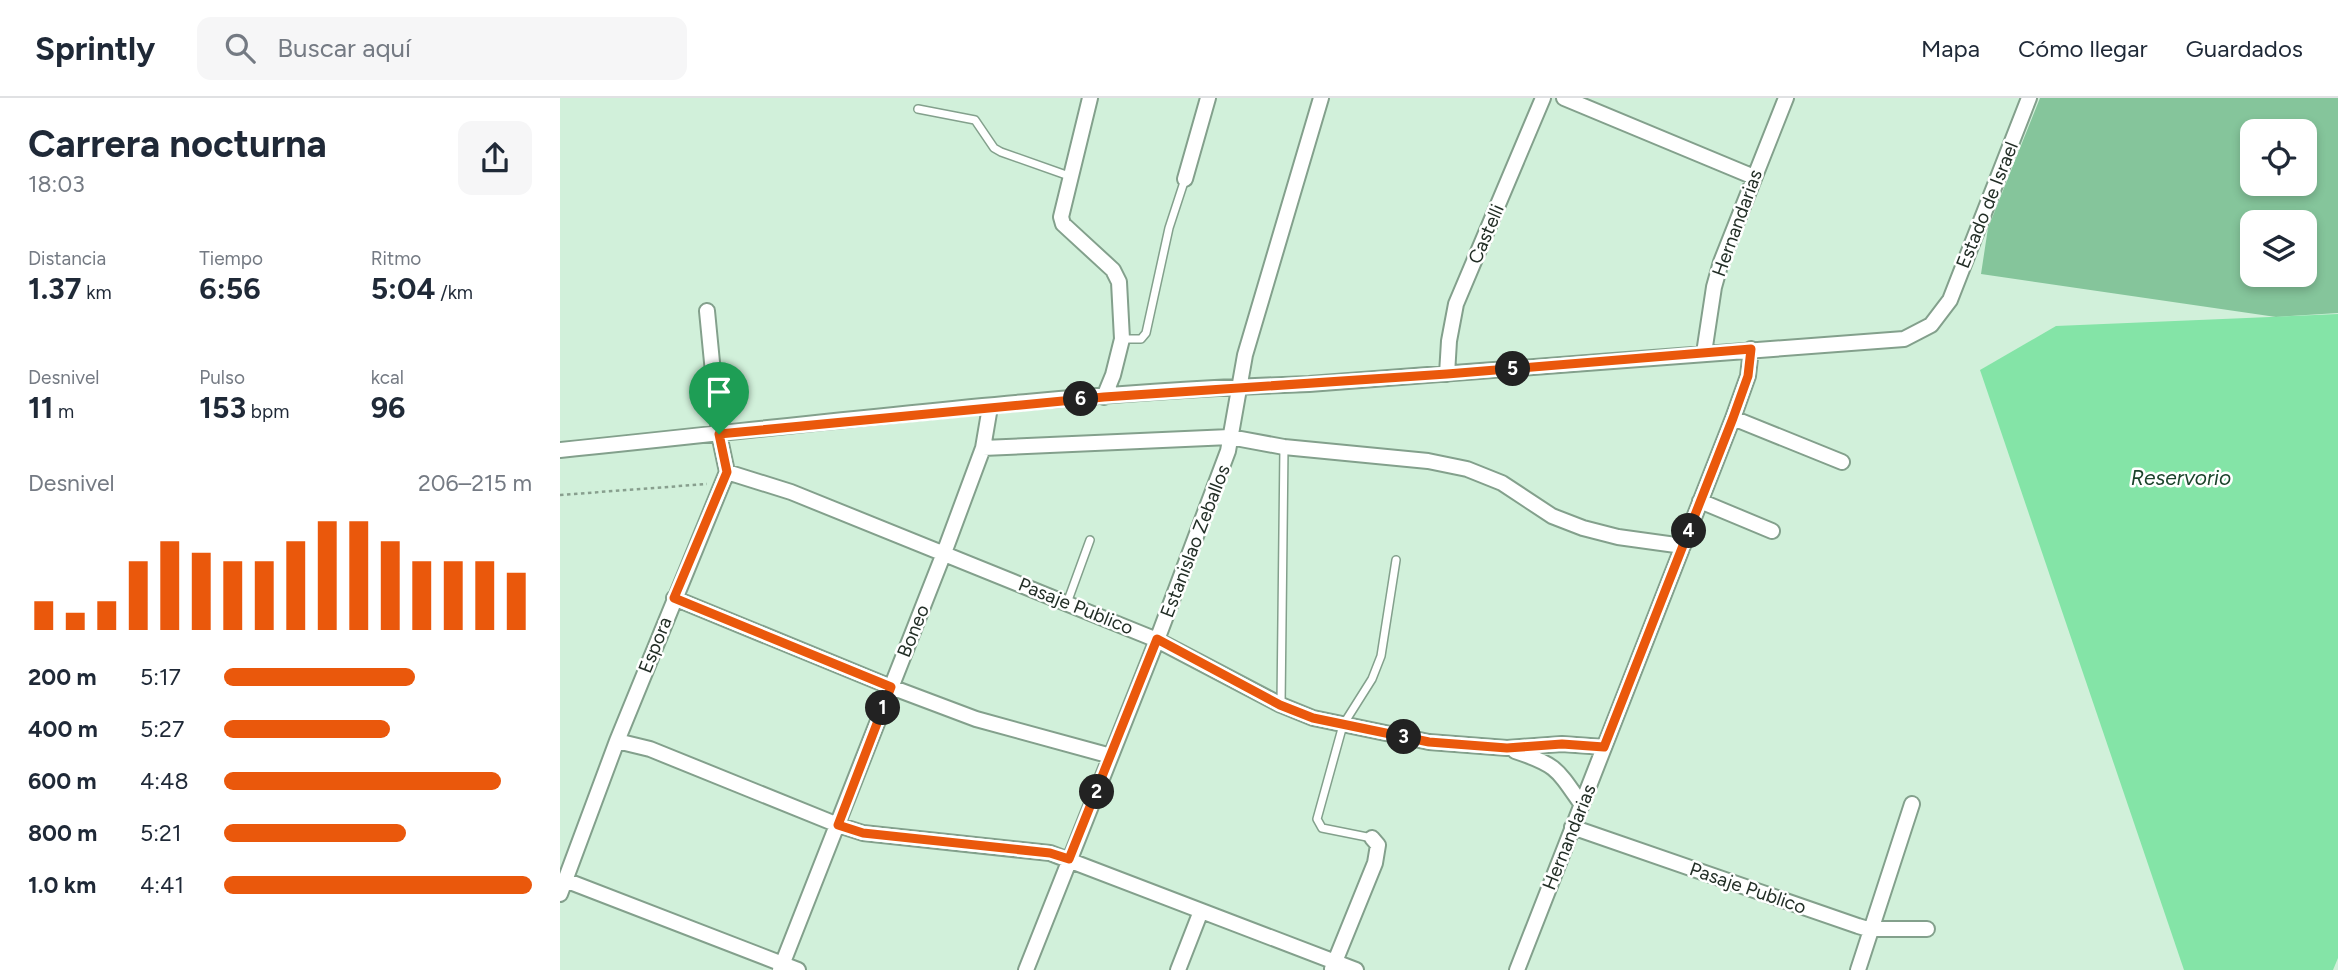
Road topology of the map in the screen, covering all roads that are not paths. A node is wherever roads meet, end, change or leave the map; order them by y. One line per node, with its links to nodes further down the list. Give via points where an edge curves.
1 (1090, 98): 9 (street)
2 (1208, 98): 11 (street)
3 (1321, 98): 17 (street, Estanislao Zeballos, via 1250,333)
4 (1543, 98): 16 (street, Castelli, via 1456,304)
5 (1564, 98): 10 (street)
6 (1786, 98): 10 (street, Hernandarias)
7 (2029, 98): 14 (street, Estado de Israel, via 1950,300 1931,325 1904,339)
8 (919, 109): 9 (lane, via 975,120 994,148)
9 (1069, 176): 13 (street, via 1063,224 1117,275)
10 (1754, 177): 15 (street, Hernandarias, via 1714,287)
11 (1185, 180): 13 (lane, via 1169,228 1146,333 1141,339)
12 (707, 311): 21 (street)
13 (1122, 339): 18 (street)
14 (1751, 349): 15 (street); 20 (street, Hernandarias, via 1748,376)
15 (1704, 353): 16 (street)
16 (1447, 374): 17 (street)
17 (1241, 387): 18 (street); 22 (street, Estanislao Zeballos)
18 (1104, 397): 19 (street)
19 (990, 407): 21 (street); 24 (street, Boneo)
20 (1733, 418): 26 (street); 28 (street, Hernandarias)
21 (719, 434): 25 (street); 27 (street)
22 (1230, 437): 23 (street); 24 (street); 36 (street, Estanislao Zeballos)
23 (1284, 447): 31 (street, via 1467,469 1583,528); 38 (lane)
24 (983, 448): 32 (street, Boneo)
25 (560, 450)
26 (1842, 462)
27 (724, 478): 32 (street, Pasaje Publico, via 790,492); 34 (street, Espora)
28 (1700, 501): 29 (street); 31 (street, Hernandarias)
29 (1772, 531)
30 (1090, 540): 35 (lane)
31 (1683, 546): 41 (street, Hernandarias)
32 (944, 553): 35 (street, Pasaje Publico); 37 (street, Boneo)
33 (1396, 560): 39 (lane, via 1381,656)
34 (674, 598): 37 (street); 40 (street, Espora)
35 (1068, 603): 36 (street, Pasaje Publico)
36 (1157, 639): 38 (street, Pasaje Publico); 43 (street, Estanislao Zeballos)
37 (891, 687): 43 (street, via 976,719); 46 (street, Boneo)
38 (1280, 705): 39 (street, Pasaje Publico)
39 (1343, 725): 42 (street, Pasaje Publico, via 1429,742); 48 (lane, via 1317,818 1322,828)
40 (617, 741): 46 (street, via 650,749); 50 (street, Espora)
41 (1604, 747): 42 (street, Pasaje Publico); 45 (street, Hernandarias)
42 (1507, 748): 45 (street, Pasaje Publico, via 1559,771)
43 (1111, 756): 49 (street, Estanislao Zeballos)
44 (1912, 804): 52 (street)
45 (1581, 805): 47 (street, Hernandarias)
46 (838, 825): 49 (street, via 887,837 1050,853); 55 (street, Boneo)
47 (1572, 827): 52 (street, Pasaje Publico); 60 (street, Hernandarias)
48 (1372, 838): 54 (street, via 1378,845 1376,863)
49 (1069, 859): 51 (street); 57 (street, Estanislao Zeballos)
50 (563, 887): 55 (street)
51 (1201, 911): 54 (street); 58 (street)
52 (1871, 929): 53 (street, Pasaje Publico); 61 (street)
53 (1927, 929)
54 (1334, 966): 59 (street)
55 (782, 967): 56 (street)
56 (798, 970)
57 (1026, 970)
58 (1178, 970)
59 (1356, 970)
60 (1517, 970)
61 (1858, 970)

